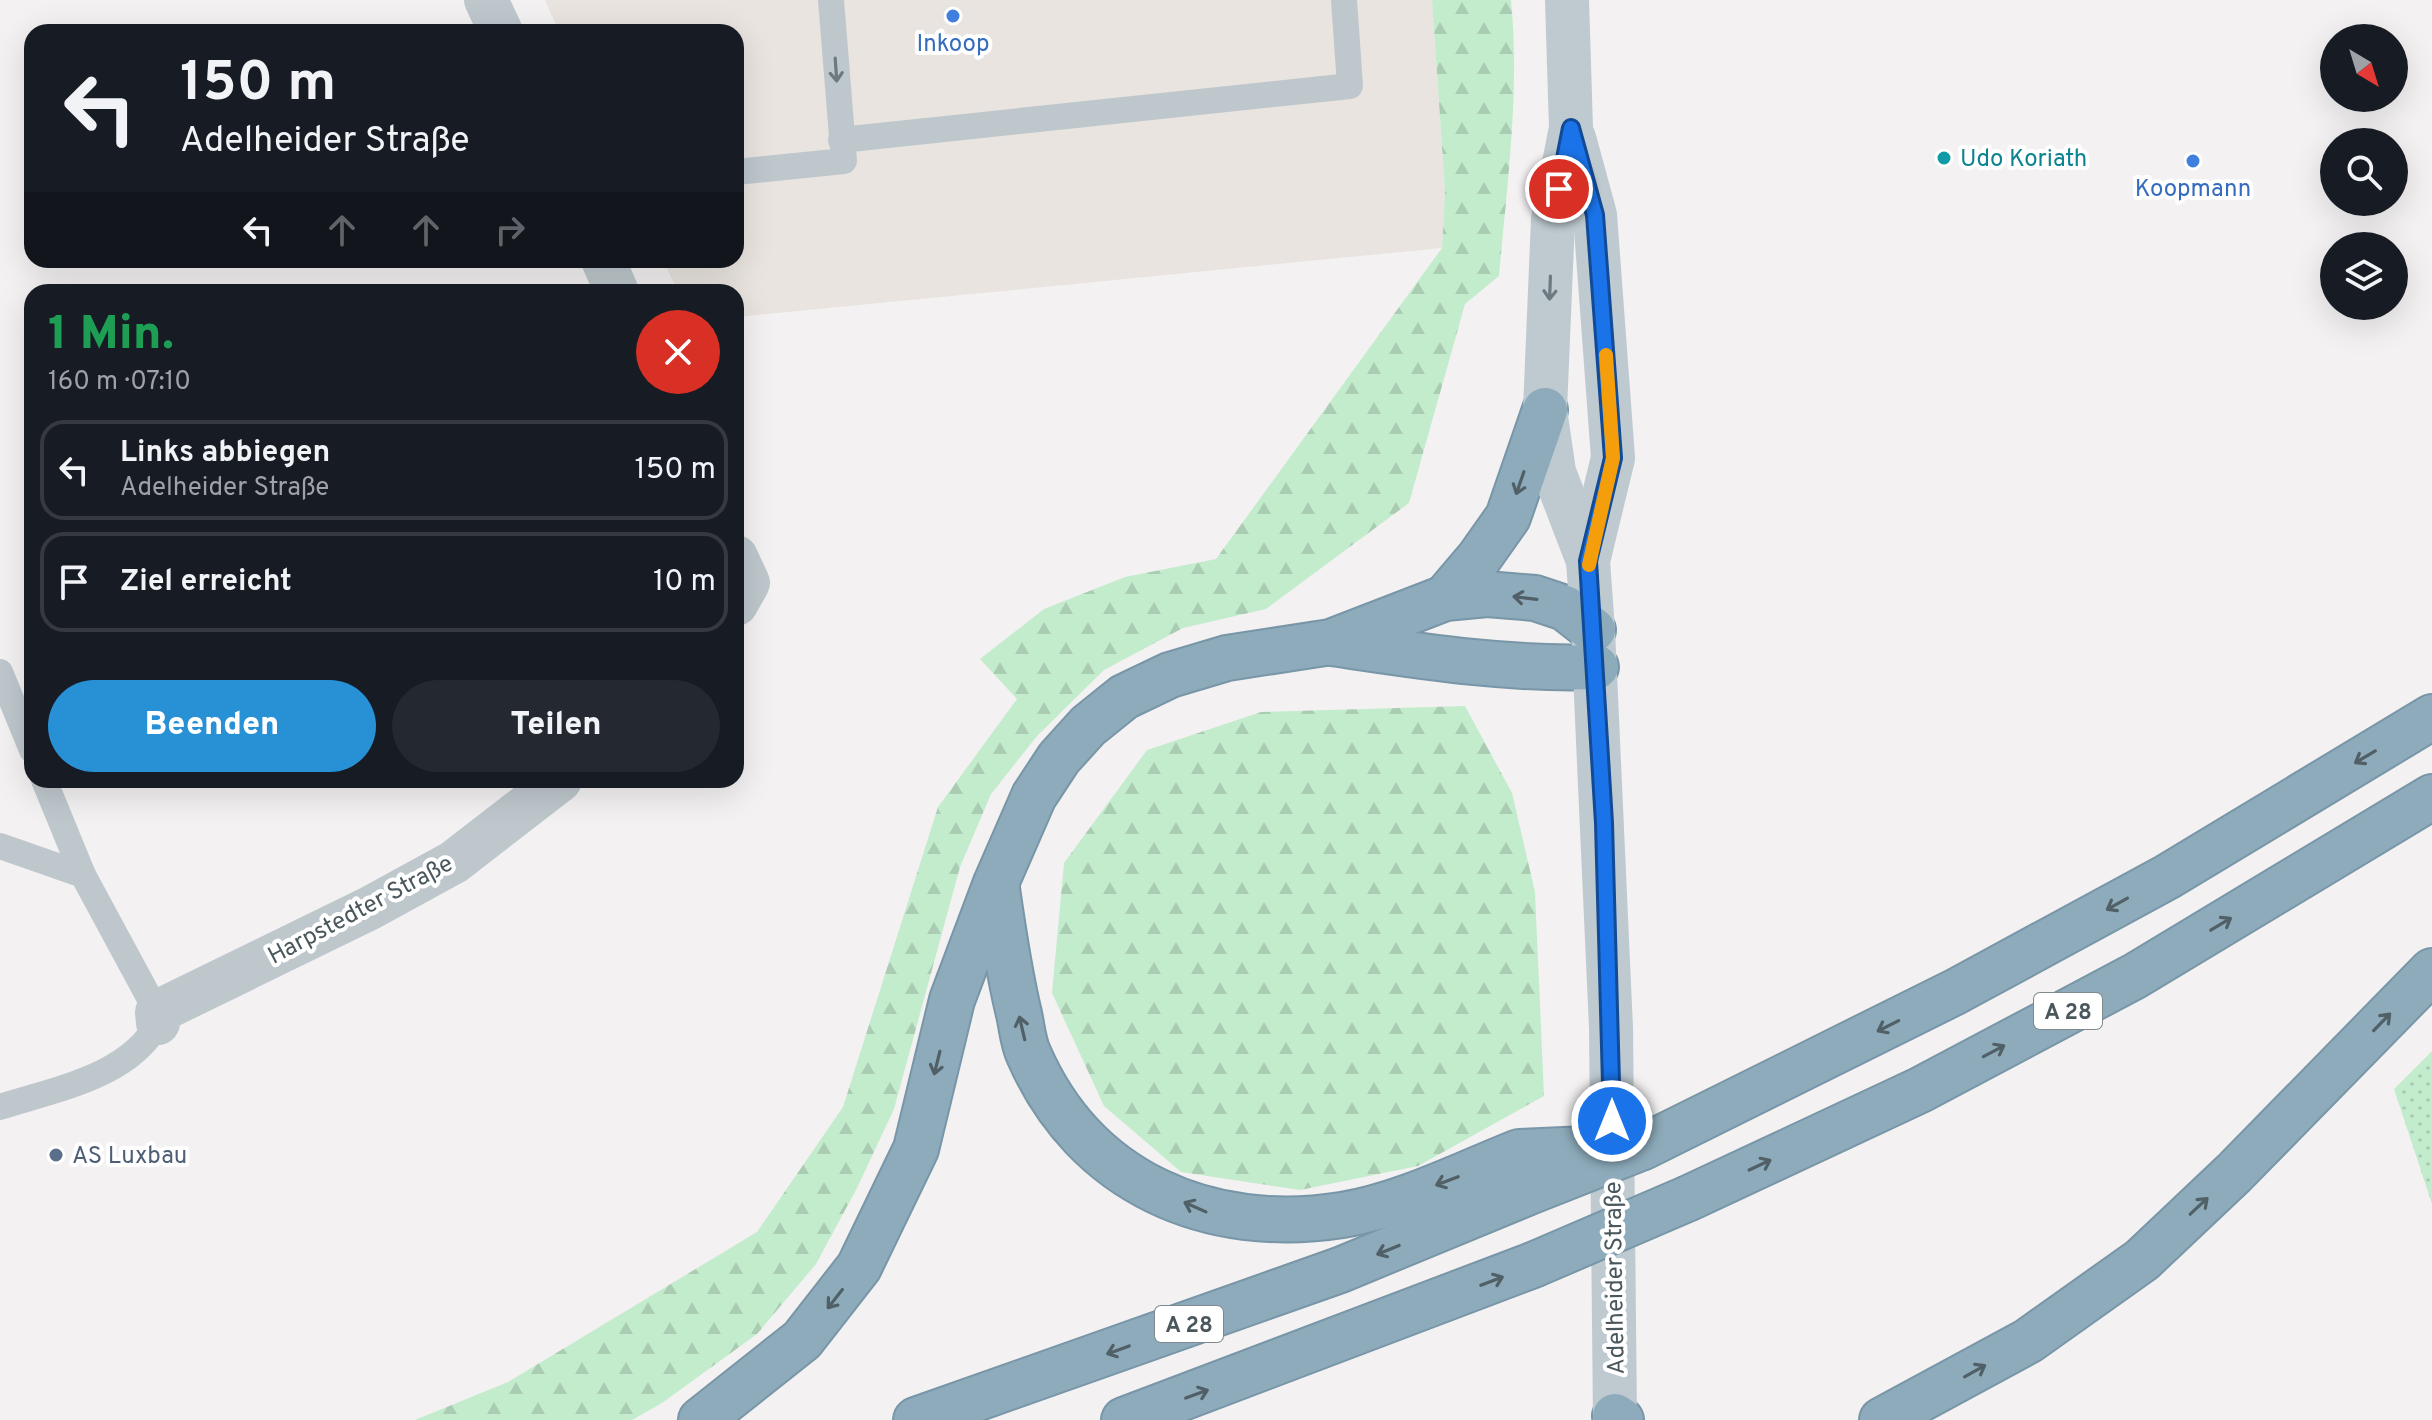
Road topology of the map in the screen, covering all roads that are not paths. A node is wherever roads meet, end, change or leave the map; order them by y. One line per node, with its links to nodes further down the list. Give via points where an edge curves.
1 (486, 0): 5 (street)
2 (831, 0): 6 (lane, one-way to 6)
3 (1344, 0): 6 (lane, via 1350,86)
4 (1567, 0): 8 (main road, Adelheider Straße)
5 (497, 24)
6 (841, 140): 7 (lane, via 844,161)
7 (744, 171)
8 (1574, 217): 9 (main road, Adelheider Straße, one-way to 9); 10 (main road, Adelheider Straße, via 1613,458)
9 (1545, 410): 10 (main road, Adelheider Straße, via 1554,472); 11 (highway, one-way to 11, via 1508,517)
10 (1588, 561): 13 (main road, Adelheider Straße)
11 (1445, 598): 12 (highway); 13 (highway, one-way to 11, via 1565,608 1535,598)
12 (1331, 642): 13 (highway, via 1455,661 1553,668); 22 (highway, via 1227,658 1170,675 1124,697 1059,758 1034,796)
13 (1594, 649): 27 (main road, Adelheider Straße, via 1611,1028)
14 (0, 672): 16 (lane)
15 (2432, 717): 26 (highway, A 28, one-way to 26, bridge, via 2167,877 1694,1124 1643,1147)
16 (24, 730)
17 (47, 788): 21 (lane)
18 (550, 788): 24 (street, Harpstedter Straße, via 454,862)
19 (2432, 797): 30 (highway, A 28, one-way to 19, bridge, via 1533,1265 1920,1090 2135,976)
20 (0, 846): 21 (lane)
21 (83, 875): 24 (lane)
22 (996, 883): 26 (highway, one-way to 22, via 1345,1215 1282,1222 1206,1212 1122,1173 1067,1122 1028,1054); 28 (highway, one-way to 28, via 952,1000 916,1149 859,1267 802,1340)
23 (2432, 971): 31 (highway, one-way to 23, via 2028,1341 2142,1260)
24 (157, 1017): 25 (lane, via 147,1044 114,1067)
25 (0, 1107)
26 (1522, 1173): 29 (highway, A 28, one-way to 29, via 1340,1270)
27 (1617, 1419)
28 (701, 1420)
29 (916, 1420)
30 (1124, 1420)
31 (1882, 1420)

